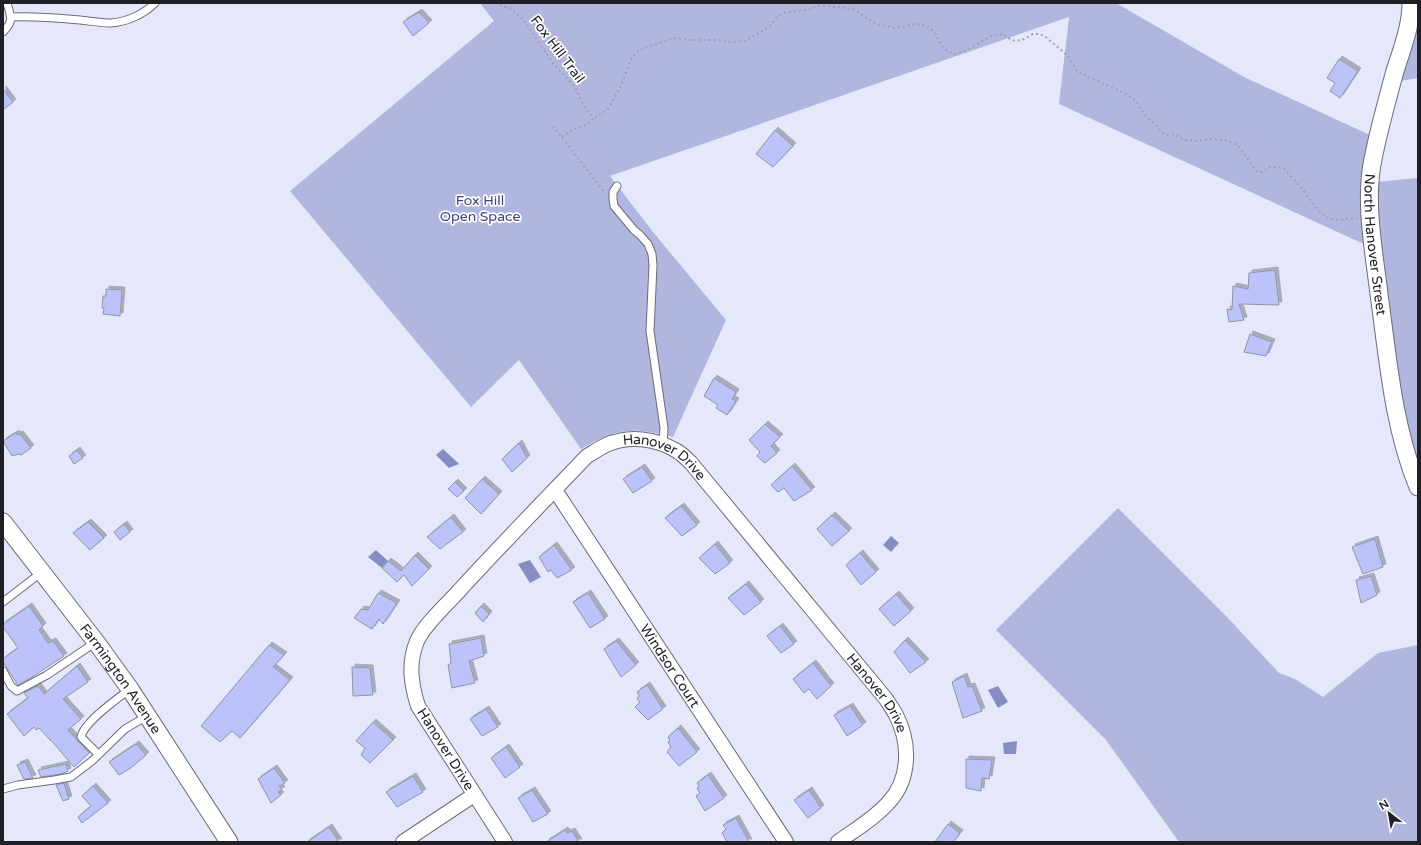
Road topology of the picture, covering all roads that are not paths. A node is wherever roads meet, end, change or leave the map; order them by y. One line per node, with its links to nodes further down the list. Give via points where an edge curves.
1 (7, 3): 4 (lane)
2 (155, 3): 4 (lane, via 139,15 110,23 30,16)
3 (1411, 3): 8 (street, North Hanover Street, via 1410,29 1390,87 1372,160 1370,218 1386,350 1399,427 1404,450)
4 (12, 17): 5 (lane, via 10,25)
5 (3, 32)
6 (617, 186): 7 (lane, via 613,192 614,206 648,244 652,254 650,331 664,428)
7 (663, 445): 9 (street, Hanover Drive, via 641,438 624,439 605,445 587,456); 24 (street, Hanover Drive, via 678,452 691,463 896,714 903,732 906,754 906,770 900,785 890,801 874,816)
8 (1418, 487)
9 (555, 490): 19 (street, Hanover Drive, via 430,622 418,640 412,659 410,675 418,706); 23 (street, Windsor Court)
10 (3, 522): 11 (street, Farmington Avenue)
11 (42, 572): 12 (lane); 13 (street, Farmington Avenue)
12 (3, 602)
13 (96, 642): 14 (lane, via 47,676 17,691); 15 (street, Farmington Avenue)
14 (3, 672)
15 (130, 689): 16 (street, Farmington Avenue); 17 (lane, via 109,705 82,732 82,739)
16 (147, 716): 17 (lane, via 125,730); 20 (street, Farmington Avenue)
17 (98, 754): 18 (lane, via 71,777)
18 (3, 789)
19 (474, 795): 21 (street, Hanover Drive); 22 (street, Hanover Drive)
20 (229, 842)
21 (403, 842)
22 (505, 842)
23 (786, 842)
24 (838, 842)

